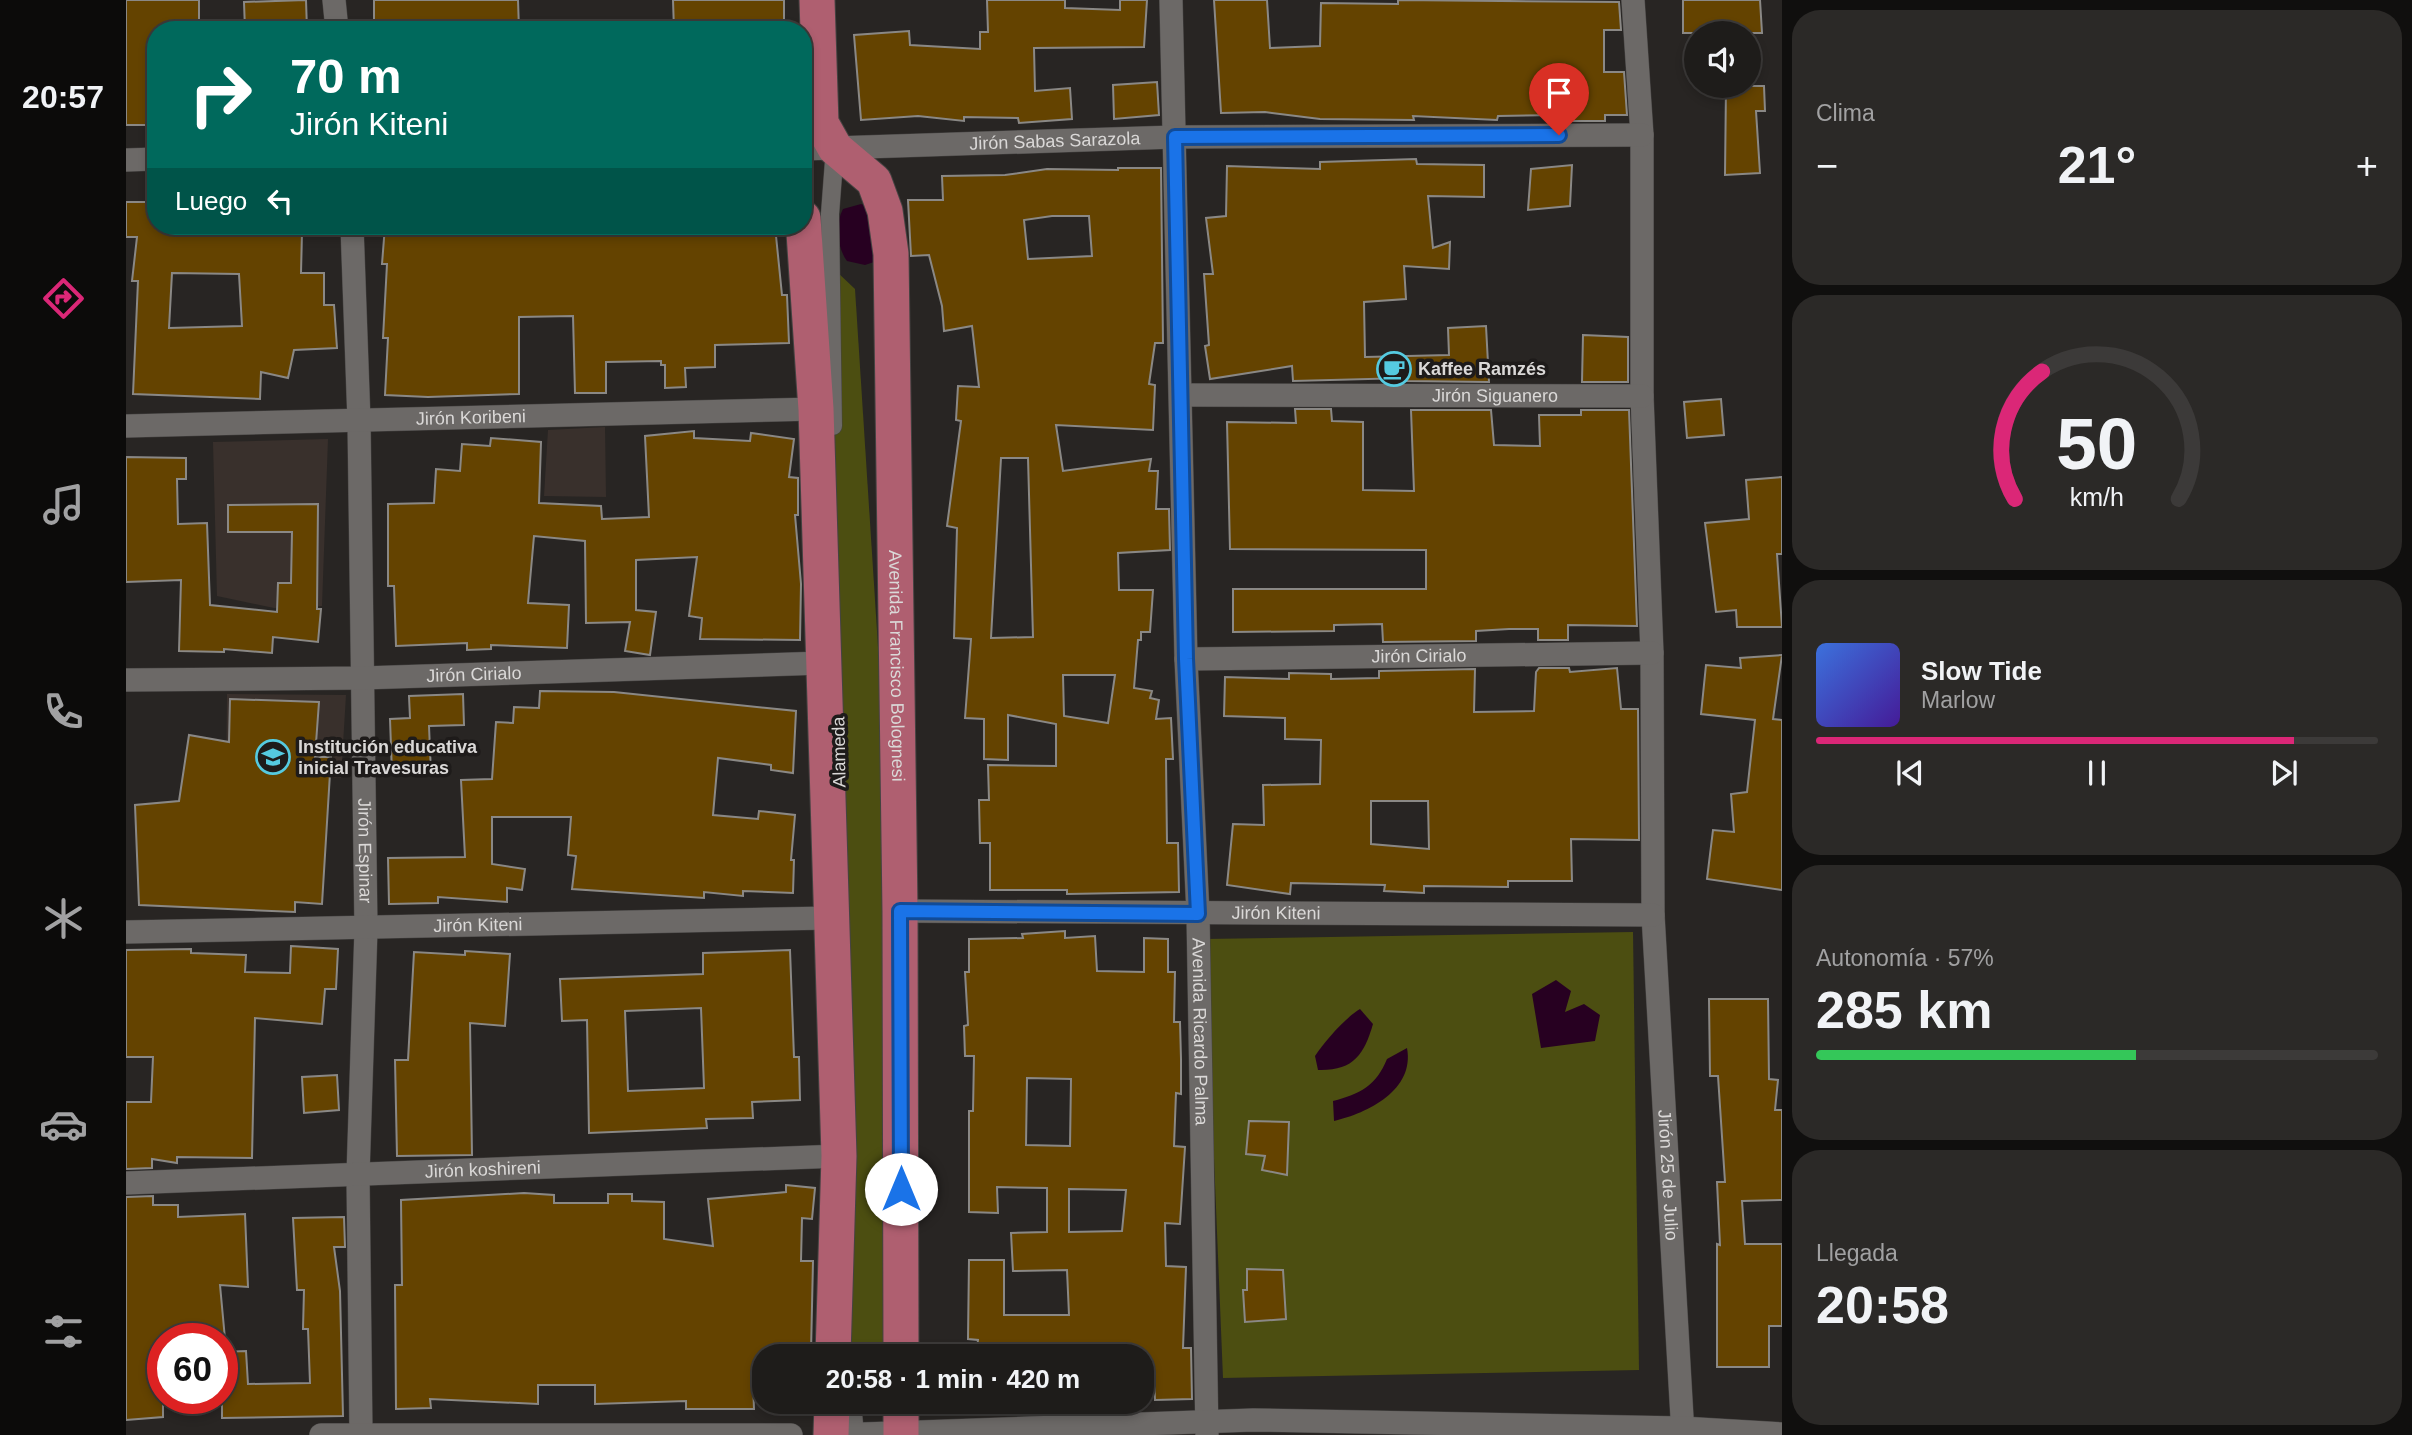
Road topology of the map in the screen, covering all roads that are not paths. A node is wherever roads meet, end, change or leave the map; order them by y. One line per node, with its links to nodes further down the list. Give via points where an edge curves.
1 (334, 0): 6 (street)
2 (795, 0): 7 (main road)
3 (817, 0): 10 (main road, Avenida Francisco Bolognesi)
4 (1171, 0): 9 (street, Avenida Ricardo Palma)
5 (1633, 0): 8 (street, Jirón 25 de Julio)
6 (336, 21)
7 (796, 21)
8 (1642, 135): 9 (street, Jirón Sabas Sarazola); 16 (street, Jirón 25 de Julio)
9 (1175, 137): 10 (street, Jirón Sabas Sarazola); 15 (street, Avenida Ricardo Palma)
10 (819, 148): 25 (main road, Avenida Francisco Bolognesi, via 874,181 885,211 891,254); 31 (street, Alameda, via 830,214 842,914)
11 (147, 159): 12 (street)
12 (126, 160)
13 (352, 235): 18 (street, Jirón Espinar)
14 (804, 235): 17 (main road)
15 (1182, 395): 16 (street, Jirón Siguanero); 21 (street, Avenida Ricardo Palma)
16 (1642, 396): 20 (street, Jirón 25 de Julio)
17 (816, 409): 18 (street, Jirón Koribeni); 22 (main road)
18 (359, 421): 19 (street, Jirón Koribeni); 23 (street, Jirón Espinar)
19 (126, 426)
20 (1652, 653): 21 (street, Jirón Cirialo); 27 (street, Jirón 25 de Julio)
21 (1186, 659): 26 (street, Avenida Ricardo Palma)
22 (823, 663): 23 (street, Jirón Cirialo); 28 (main road)
23 (362, 678): 24 (street, Jirón Cirialo); 29 (street, Jirón Espinar)
24 (126, 680)
25 (900, 911): 26 (street, Jirón Kiteni); 36 (main road, Avenida Francisco Bolognesi)
26 (1198, 914): 27 (street, Jirón Kiteni); 40 (street, Avenida Ricardo Palma)
27 (1653, 915): 41 (street, Jirón 25 de Julio)
28 (830, 918): 29 (street, Jirón Kiteni); 31 (main road)
29 (366, 929): 30 (street, Jirón Kiteni); 32 (street, Jirón Espinar)
30 (126, 932)
31 (839, 1156): 32 (street, Jirón koshireni); 34 (main road); 35 (street, Alameda)
32 (358, 1175): 33 (street, Jirón koshireni); 42 (street, Jirón Espinar)
33 (126, 1183)
34 (833, 1344)
35 (847, 1344)
36 (901, 1344)
37 (832, 1414): 46 (main road)
38 (853, 1414): 47 (street)
39 (901, 1414): 48 (main road)
40 (1207, 1428): 41 (street); 48 (street)
41 (1683, 1431): 43 (street)
42 (361, 1434): 44 (street); 45 (street)
43 (1782, 1434)
44 (321, 1435)
45 (792, 1435)
46 (832, 1435): 47 (street)
47 (855, 1435): 48 (street)
48 (901, 1435)

